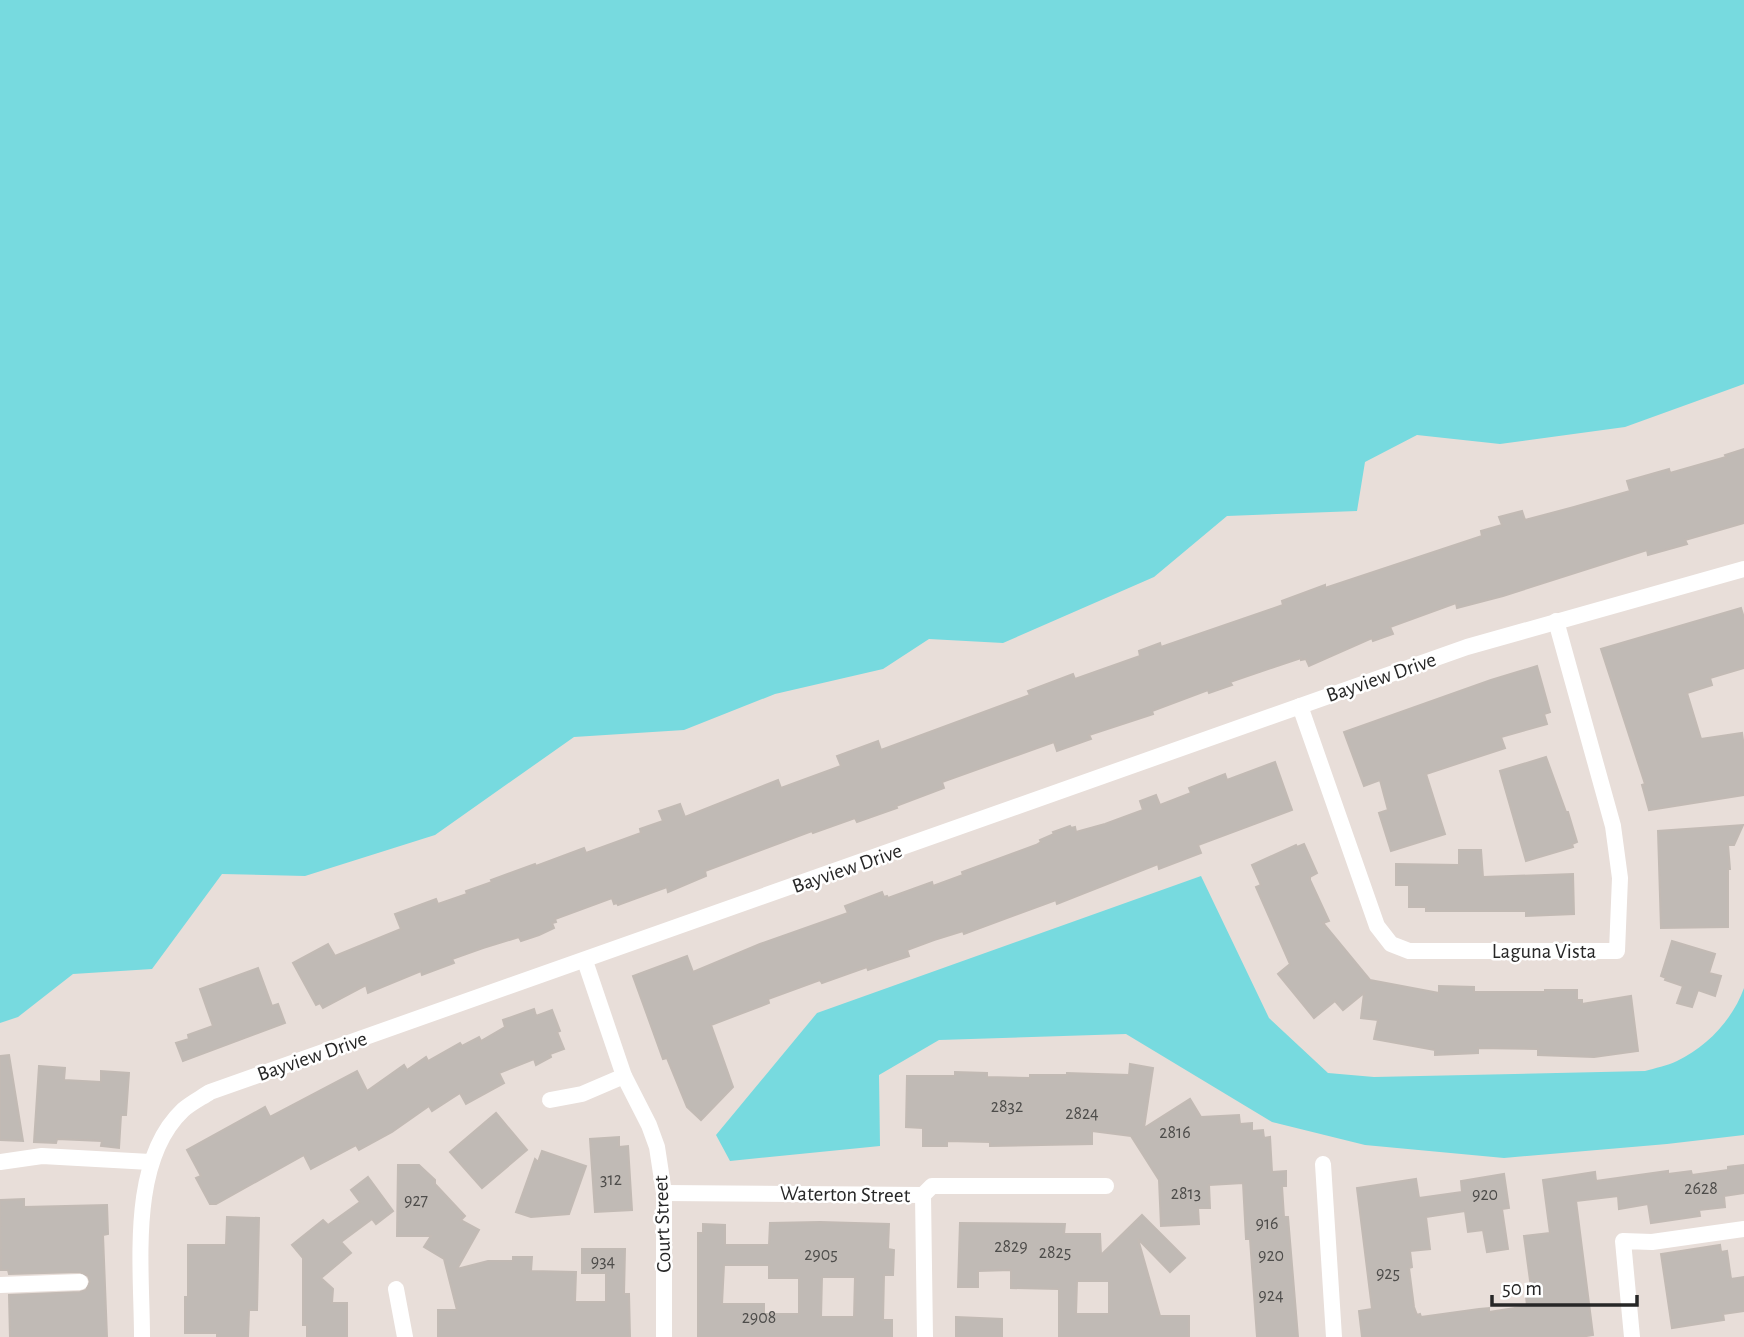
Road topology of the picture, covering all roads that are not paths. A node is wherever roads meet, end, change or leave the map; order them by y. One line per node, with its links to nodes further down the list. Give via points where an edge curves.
1 (1744, 569): 2 (street, Bayview Drive)
2 (1556, 621): 3 (street, Bayview Drive); 3 (street, Laguna Vista, via 1613,826 1620,878 1617,951 1409,951 1391,944 1377,926)
3 (1300, 706): 4 (street, Bayview Drive)
4 (585, 961): 5 (street, Court Street); 7 (street, Bayview Drive, via 209,1092 183,1110)
5 (624, 1076): 6 (street, via 582,1094); 11 (street, Court Street, via 657,1147)
6 (550, 1100)
7 (150, 1161): 8 (street, via 42,1156); 17 (street, Bayview Drive, via 142,1211)
8 (0, 1162)
9 (1323, 1164): 21 (street)
10 (1106, 1186): 12 (street, Waterton Street, via 932,1186)
11 (664, 1193): 12 (street, Waterton Street); 19 (street, Court Street)
12 (923, 1195): 20 (street)
13 (1744, 1229): 22 (street, via 1652,1242 1623,1241)
14 (80, 1282): 15 (street)
15 (0, 1285)
16 (396, 1289): 18 (street)
17 (142, 1337)
18 (405, 1337)
19 (664, 1337)
20 (925, 1337)
21 (1335, 1337)
22 (1632, 1337)

